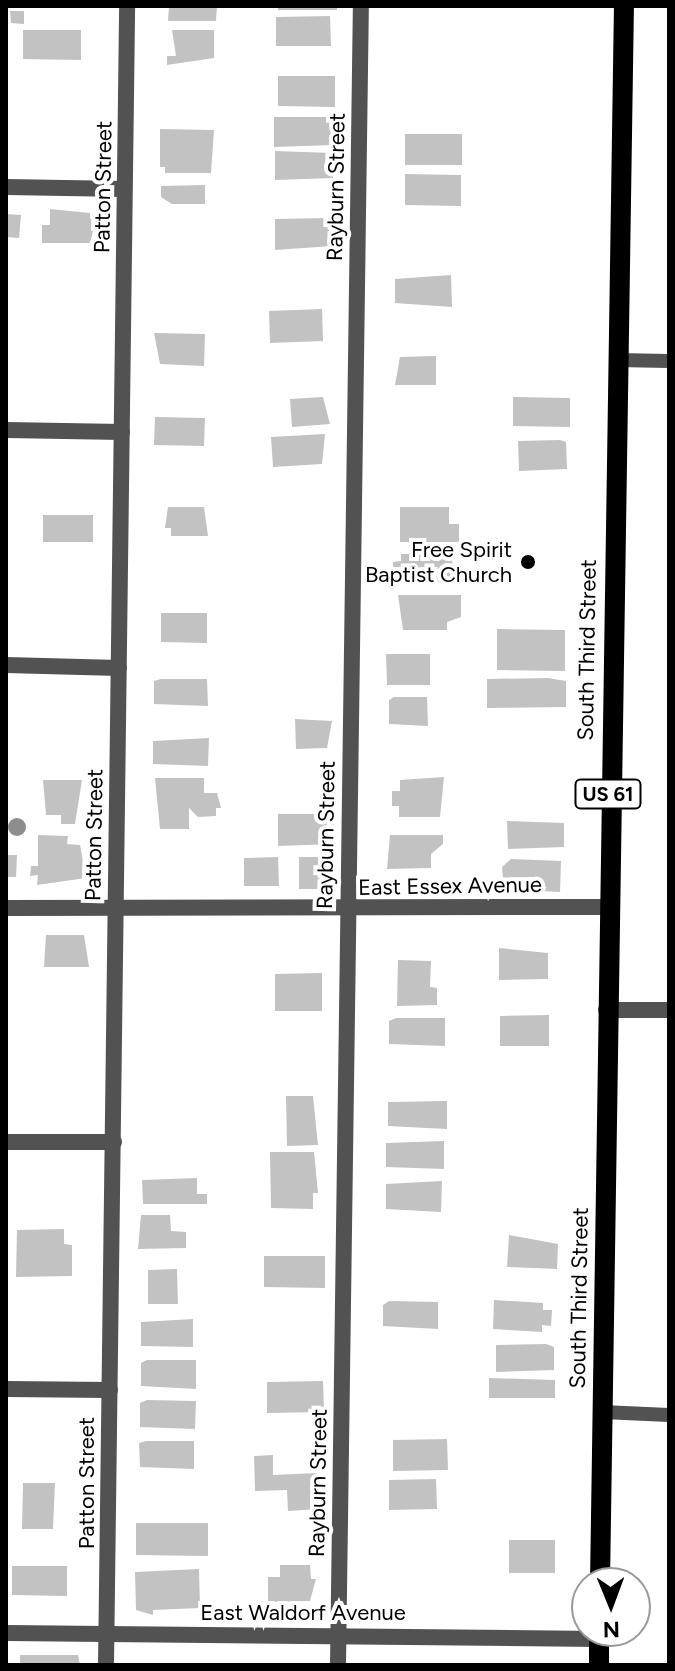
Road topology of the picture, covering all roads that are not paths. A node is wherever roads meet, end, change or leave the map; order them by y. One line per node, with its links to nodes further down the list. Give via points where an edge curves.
1 (127, 6): 5 (street, Patton Street)
2 (361, 6): 15 (street, Rayburn Street)
3 (624, 6): 6 (main road, South Third Street / US 61)
4 (6, 187): 5 (street)
5 (124, 189): 9 (street, Patton Street)
6 (617, 360): 7 (lane); 12 (main road, South Third Street / US 61)
7 (669, 361)
8 (6, 430): 9 (street)
9 (122, 432): 11 (street, Patton Street)
10 (6, 665): 11 (street)
11 (119, 668): 14 (street, Patton Street)
12 (606, 907): 15 (street, East Essex Avenue); 16 (main road, South Third Street / US 61)
13 (6, 908): 14 (street, East Essex Avenue)
14 (115, 909): 15 (street, East Essex Avenue); 19 (street, Patton Street)
15 (347, 909): 27 (street, Rayburn Street)
16 (606, 1010): 17 (street); 22 (main road, South Third Street / US 61)
17 (669, 1010)
18 (6, 1142): 19 (street)
19 (114, 1142): 21 (street, Patton Street)
20 (6, 1389): 21 (street)
21 (110, 1390): 26 (street, Patton Street)
22 (602, 1412): 23 (lane); 24 (main road, South Third Street / US 61)
23 (669, 1415)
24 (600, 1567)
25 (6, 1633): 26 (street, East Waldorf Avenue)
26 (108, 1634): 27 (street, East Waldorf Avenue); 29 (street, Patton Street)
27 (339, 1635): 28 (street, East Waldorf Avenue); 30 (street, Rayburn Street)
28 (571, 1635)
29 (106, 1665)
30 (338, 1665)

